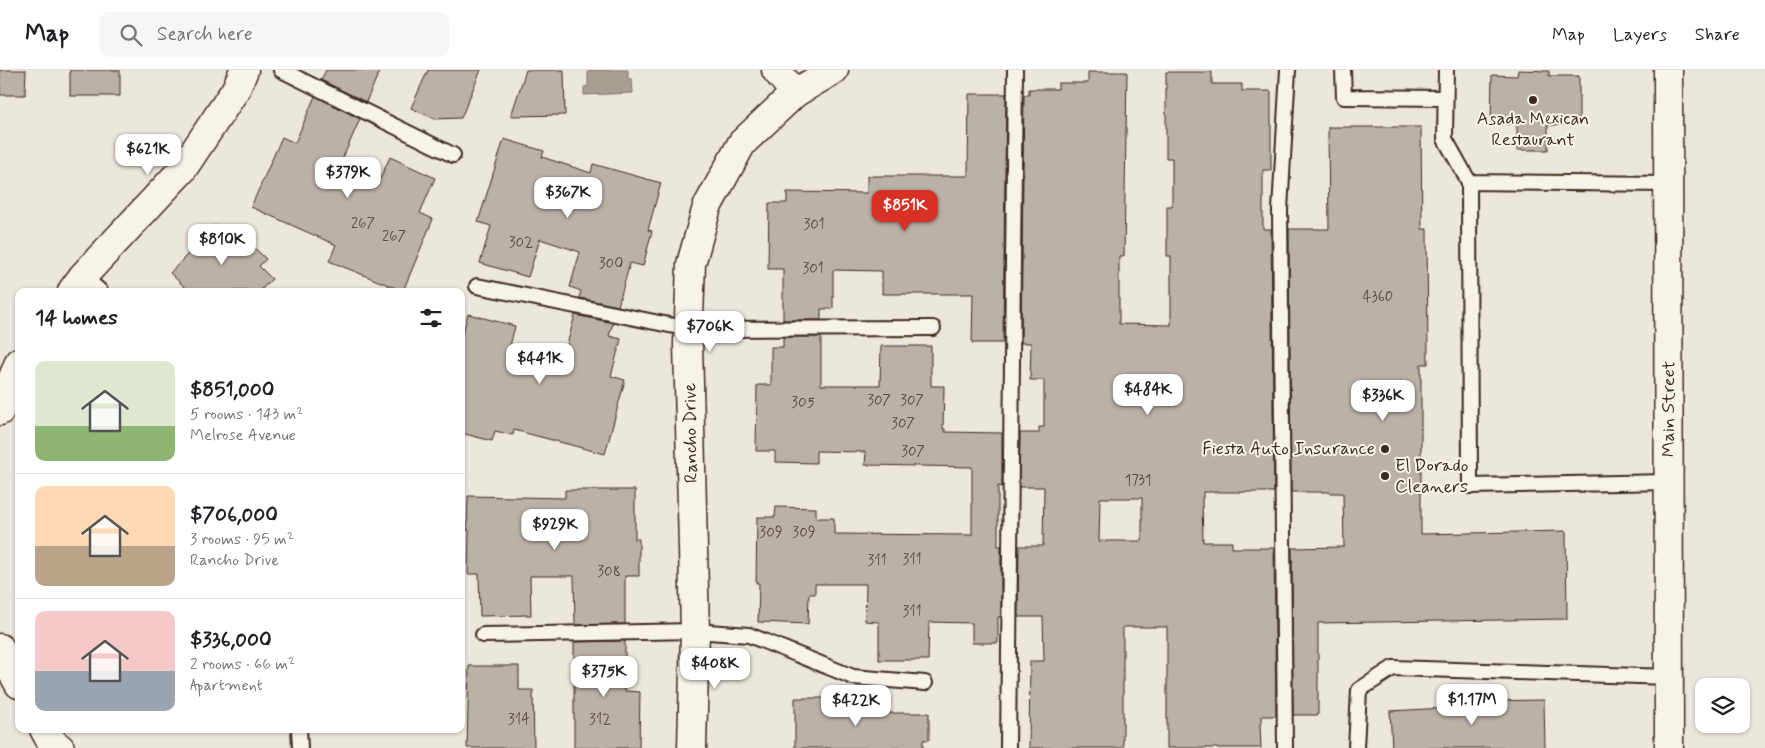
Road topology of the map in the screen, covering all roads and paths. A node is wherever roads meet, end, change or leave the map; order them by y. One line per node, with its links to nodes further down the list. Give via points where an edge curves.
1 (244, 70): 15 (street, via 236,89 182,170)
2 (281, 70): 12 (lane)
3 (776, 70): 10 (street)
4 (834, 70): 10 (street, Rancho Drive)
5 (1288, 70): 34 (lane, via 1280,210)
6 (1343, 70): 11 (lane, via 1344,97)
7 (1446, 70): 11 (lane)
8 (1668, 70): 14 (street, Main Street)
9 (1015, 72): 33 (lane)
10 (795, 93): 18 (street, Rancho Drive, via 742,143 707,207 691,264)
11 (1445, 98): 13 (lane, via 1445,139)
12 (453, 155)
13 (1469, 182): 14 (lane); 21 (lane, via 1470,486)
14 (1668, 184): 21 (street, Main Street)
15 (85, 286)
16 (477, 286): 18 (lane)
17 (933, 328): 18 (lane)
18 (689, 329): 22 (street, Rancho Drive)
19 (15, 372): 20 (street)
20 (0, 411)
21 (1669, 482): 26 (street, Main Street)
22 (695, 631): 23 (lane); 27 (lane, via 749,635 853,677); 32 (street, Rancho Drive)
23 (483, 635)
24 (0, 648): 25 (street)
25 (15, 677)
26 (1669, 677): 35 (lane, via 1393,668 1359,690); 36 (street, Main Street)
27 (925, 684)
28 (46, 733): 30 (street)
29 (299, 733): 31 (lane)
30 (60, 748)
31 (300, 748)
32 (692, 748)
33 (1008, 748)
34 (1285, 748)
35 (1356, 748)
36 (1669, 748)

